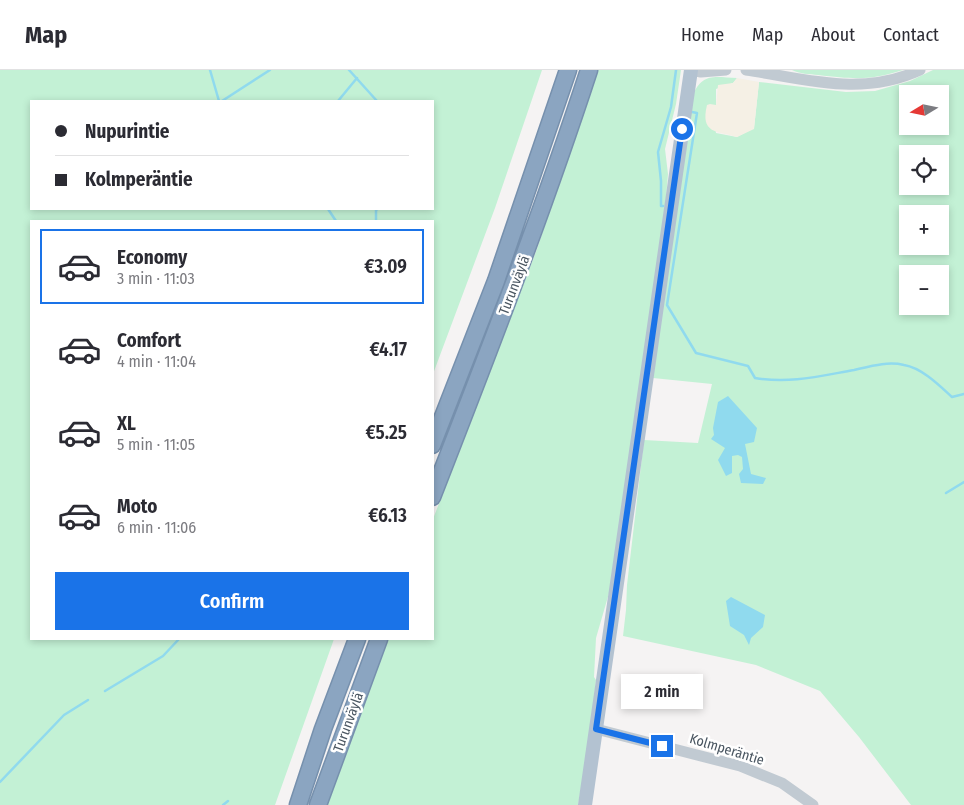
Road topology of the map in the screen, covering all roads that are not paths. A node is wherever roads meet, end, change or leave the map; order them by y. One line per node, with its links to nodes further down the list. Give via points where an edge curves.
1 (568, 70): 7 (highway, Turunväylä, via 499,272)
2 (589, 70): 8 (highway, Turunväylä, via 518,276)
3 (690, 70): 4 (street); 11 (main road)
4 (726, 70)
5 (746, 70): 6 (street, via 850,86 905,77)
6 (920, 70)
7 (434, 440)
8 (434, 492)
9 (357, 640): 12 (highway, Turunväylä)
10 (379, 640): 13 (highway, Turunväylä)
11 (596, 729): 14 (main road); 15 (street, Kolmperäntie, via 740,766 782,783)
12 (298, 805)
13 (318, 805)
14 (585, 805)
15 (813, 805)

